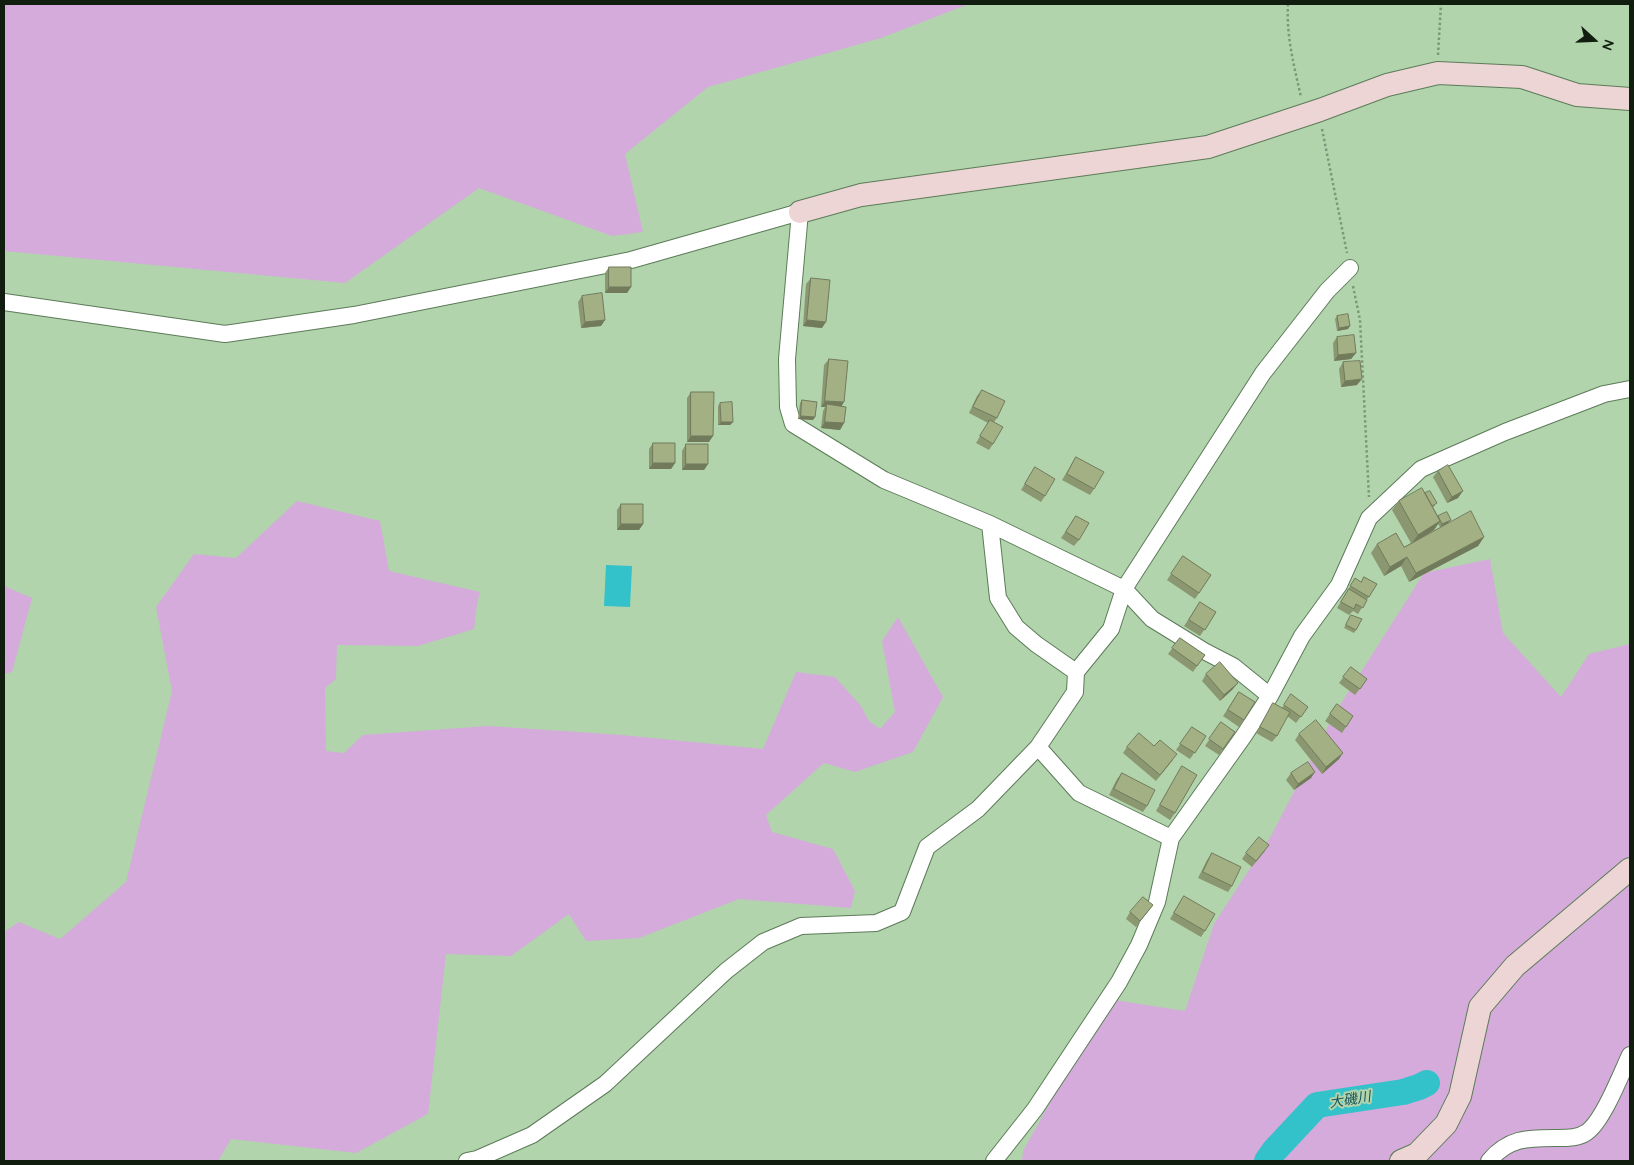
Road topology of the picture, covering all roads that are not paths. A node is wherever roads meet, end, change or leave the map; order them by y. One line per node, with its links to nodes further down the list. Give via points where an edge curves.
1 (1630, 99): 2 (street, via 1577,95 1522,77 1438,73 1387,85 1208,148 861,195)
2 (800, 212): 4 (street, via 631,260 354,315 225,334); 6 (street, via 787,359 788,407 793,424 884,480)
3 (1350, 268): 7 (street, via 1326,290 1263,373)
4 (4, 302)
5 (1630, 389): 9 (street, via 1604,394 1421,469 1369,518 1339,585 1302,636)
6 (990, 524): 7 (street); 8 (street, via 998,598 1016,627)
7 (1124, 590): 8 (street, via 1111,629); 9 (street, via 1152,619 1233,666)
8 (1076, 672): 10 (street, via 1075,692)
9 (1270, 696): 11 (street)
10 (1038, 747): 11 (street, via 1079,793); 14 (street, via 978,809 927,847 902,912 876,923 802,926 763,942 726,971 605,1084 532,1135)
11 (1170, 838): 15 (street, via 1157,902 1119,982 1035,1109)
12 (1630, 869): 16 (street, via 1515,966 1480,1007 1460,1096 1446,1124 1417,1154)
13 (1630, 1055): 17 (street, via 1602,1114 1588,1132 1570,1138 1516,1140 1499,1150)
14 (467, 1161)
15 (994, 1161)
16 (1401, 1161)
17 (1489, 1161)

